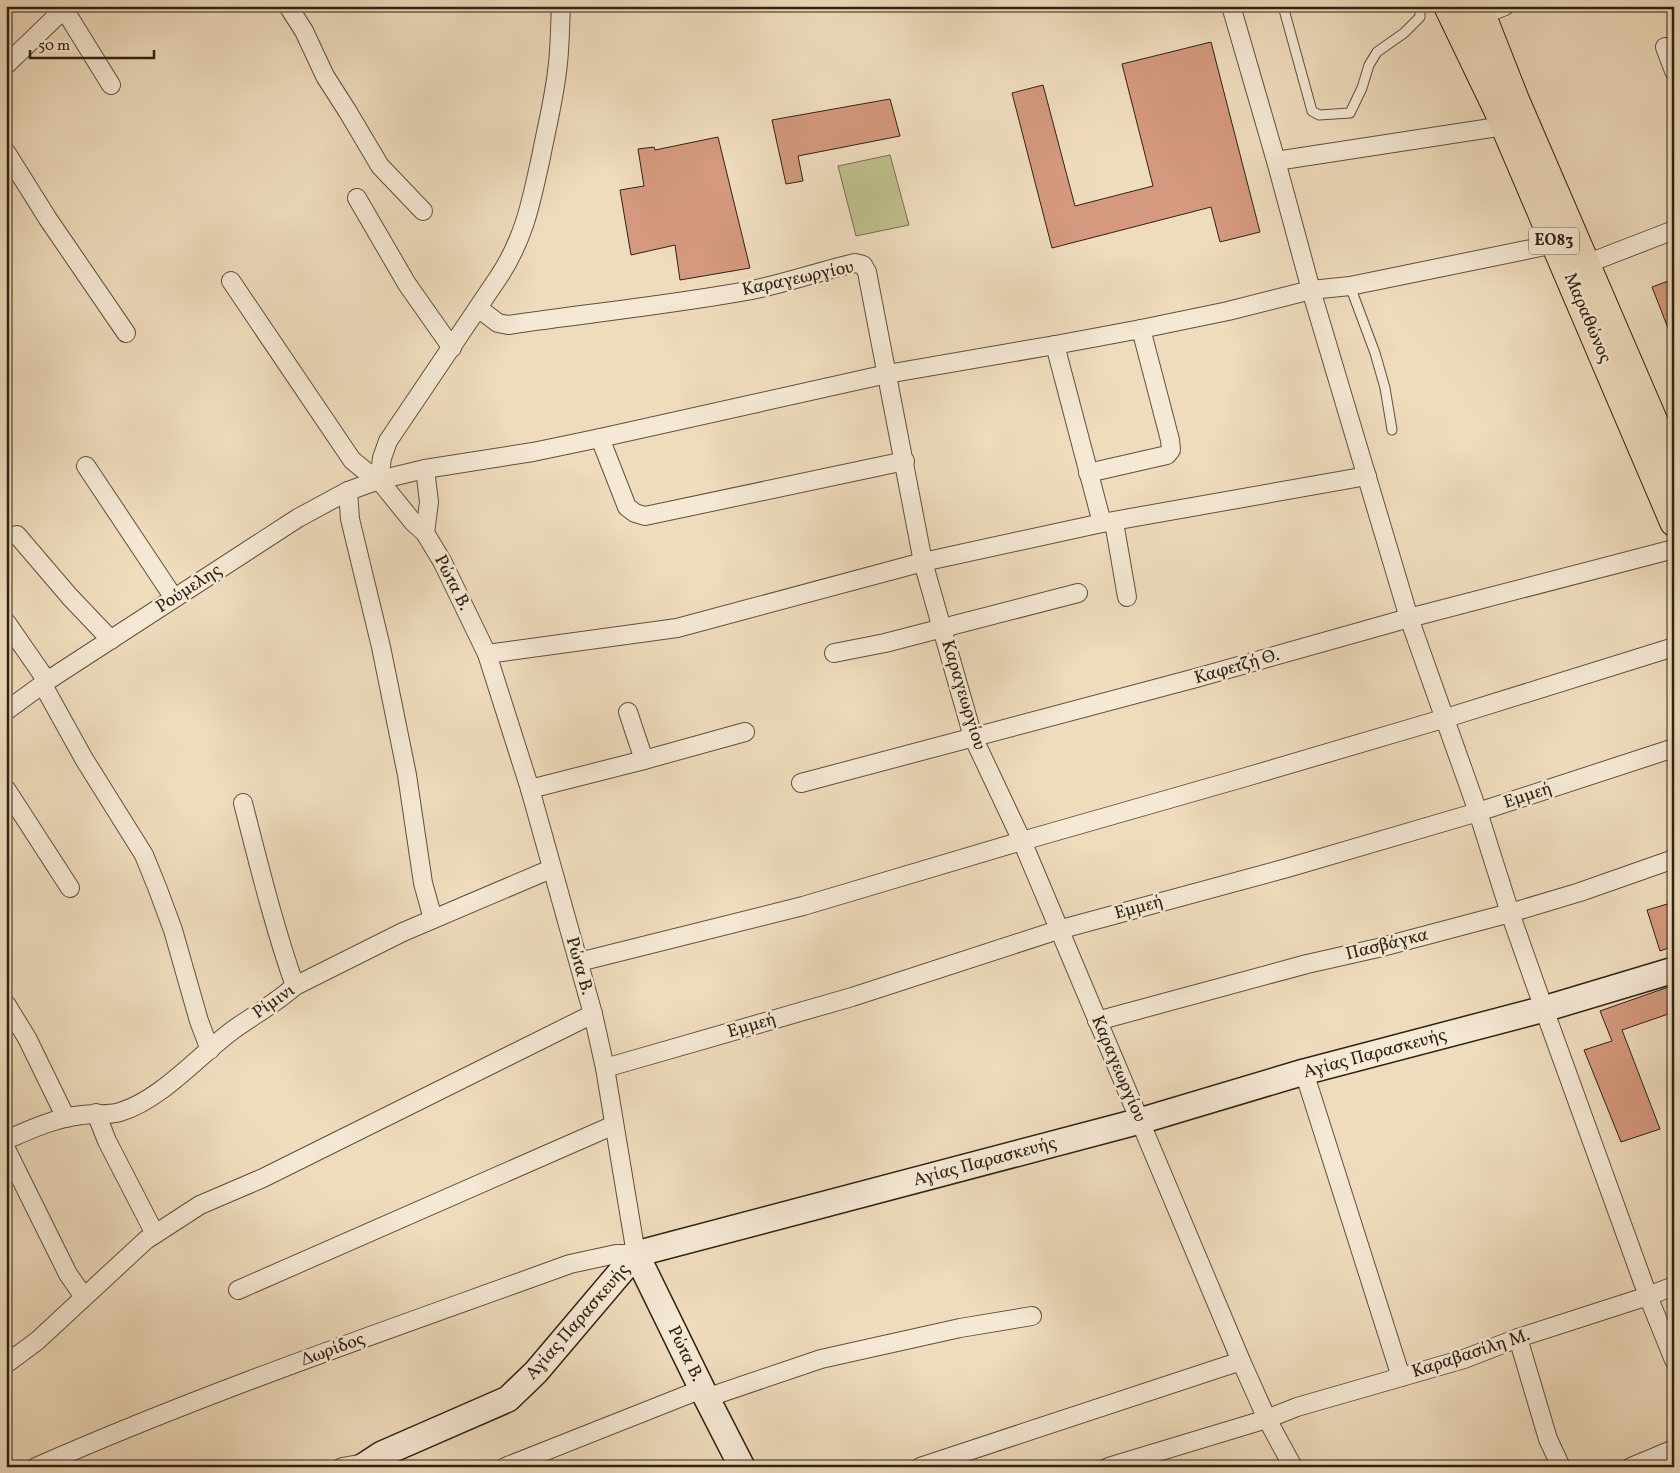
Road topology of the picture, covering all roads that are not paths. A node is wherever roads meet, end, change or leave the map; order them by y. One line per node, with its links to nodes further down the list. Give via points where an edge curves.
1 (288, 6): 17 (street, via 325,76 380,166)
2 (561, 6): 24 (street, via 558,64 550,115 522,234)
3 (1232, 6): 15 (street)
4 (1283, 6): 5 (lane, via 1312,111 1319,115 1350,113 1376,52 1404,33 1420,17)
5 (1420, 6)
6 (1448, 6): 13 (main road, Μαραθώνος / ΕΟ83)
7 (65, 8): 10 (street); 12 (street)
8 (1488, 9): 20 (main road, Μαραθώνος / ΕΟ83, via 1515,100)
9 (1665, 47): 11 (street)
10 (6, 65)
11 (1674, 71)
12 (111, 85)
13 (1504, 126): 15 (street); 19 (main road, Μαραθώνος / ΕΟ83)
14 (6, 152): 26 (street)
15 (1276, 161): 23 (street)
16 (357, 198): 28 (street, via 406,284)
17 (422, 211)
18 (1674, 230): 20 (street)
19 (1555, 244): 22 (street, Ρούμελης); 41 (main road, Μαραθώνος / ΕΟ83)
20 (1586, 264): 35 (main road, Μαραθώνος / ΕΟ83)
21 (230, 281): 38 (street, Ρώτα Β., via 352,460)
22 (1350, 286): 23 (street, Ρούμελης); 30 (lane, via 1375,353)
23 (1311, 290): 25 (street, Ρούμελης); 37 (street)
24 (478, 308): 28 (street); 29 (street, Καραγεωργίου, via 498,323 508,324 752,290 855,263 867,272)
25 (1141, 329): 27 (street, Ρούμελης); 36 (street, via 1171,450 1167,455)
26 (126, 333)
27 (1055, 345): 29 (street, Ρούμελης); 36 (street)
28 (452, 348): 38 (street, via 388,441)
29 (887, 374): 31 (street, Ρούμελης); 32 (street, Καραγεωργίου)
30 (1392, 430)
31 (600, 438): 32 (street, via 627,507 645,516); 34 (street, Ρούμελης)
32 (905, 461): 45 (street, Καραγεωργίου)
33 (86, 466): 48 (street)
34 (425, 469): 38 (street, Ρούμελης); 42 (street, via 429,502)
35 (1674, 470)
36 (1088, 473): 40 (street)
37 (1367, 476): 40 (street); 49 (street)
38 (379, 480): 39 (street, Ρούμελης); 42 (street, Ρώτα Β.)
39 (348, 491): 48 (street, Ρούμελης, via 298,518); 74 (street, via 350,519 381,647 423,883)
40 (1108, 522): 45 (street); 47 (street)
41 (1674, 522)
42 (425, 533): 55 (street, Ρώτα Β.)
43 (17, 535): 52 (street)
44 (1674, 549): 49 (street, Καφετζή Θ.)
45 (923, 562): 51 (street, Καραγεωργίου); 55 (street, via 677,628)
46 (1078, 593): 51 (street)
47 (1127, 597)
48 (174, 598): 52 (street, Ρούμελης)
49 (1409, 618): 59 (street); 61 (street, Καφετζή Θ., via 1206,676)
50 (6, 622): 56 (street)
51 (943, 628): 54 (street); 61 (street, Καραγεωργίου)
52 (111, 640): 56 (street, Ρούμελης)
53 (1674, 647): 59 (street)
54 (834, 653)
55 (487, 654): 66 (street, Ρώτα Β.)
56 (45, 683): 57 (street, Ρούμελης); 83 (street, via 84,759 144,855 173,930)
57 (6, 711)
58 (628, 712): 63 (street)
59 (1446, 718): 68 (street); 69 (street)
60 (745, 732): 63 (street)
61 (973, 737): 64 (street, Καφετζή Θ.); 69 (street, Καραγεωργίου)
62 (1674, 748): 68 (street, Εμμεή)
63 (644, 760): 66 (street)
64 (801, 784)
65 (6, 789): 72 (street)
66 (530, 790): 71 (street, Ρώτα Β.)
67 (243, 804): 78 (street)
68 (1478, 812): 73 (street); 75 (street, Εμμεή)
69 (1022, 840): 75 (street, Καραγεωργίου); 76 (street, via 803,906)
70 (1674, 859): 73 (street, Πασβάγκα)
71 (551, 868): 74 (street, Ρίμινι); 76 (street, Ρώτα Β.)
72 (70, 888)
73 (1510, 913): 80 (street); 82 (street, Πασβάγκα)
74 (433, 919): 78 (street, Ρίμινι)
75 (1058, 930): 82 (street, Καραγεωργίου); 84 (street, Εμμεή, via 852,997)
76 (579, 962): 81 (street, Ρώτα Β.)
77 (1674, 970): 80 (street, Αγίας Παρασκευής)
78 (295, 986): 83 (street, Ρίμινι)
79 (6, 1004): 87 (street, via 28,1038)
80 (1544, 1009): 85 (street, Αγίας Παρασκευής); 96 (street)
81 (593, 1014): 84 (street, Ρώτα Β.); 92 (street, via 263,1178 200,1205)
82 (1097, 1021): 88 (street, Καραγεωργίου)
83 (210, 1050): 86 (street, Ρίμινι, via 143,1102 118,1113)
84 (605, 1068): 89 (street, Ρώτα Β.)
85 (1304, 1072): 88 (street, Αγίας Παρασκευής); 103 (street)
86 (96, 1113): 87 (street, Ρίμινι); 92 (street, via 107,1141)
87 (66, 1118): 90 (street, Ρίμινι, via 42,1124)
88 (1140, 1121): 93 (street, Αγίας Παρασκευής); 101 (street, Καραγεωργίου)
89 (614, 1125): 93 (street, Ρώτα Β.); 95 (street)
90 (6, 1140)
91 (6, 1149): 97 (street, via 68,1274)
92 (156, 1234): 97 (street)
93 (636, 1254): 104 (street, Ρώτα Β.); 107 (street, Αγίας Παρασκευής, via 536,1372 508,1399 382,1454); 108 (street, Δωρίδος, via 616,1254 570,1264 202,1399)
94 (1674, 1286): 96 (street, Καραβασίλη Μ.)
95 (238, 1290)
96 (1648, 1296): 99 (street, Καραβασίλη Μ.); 100 (street)
97 (84, 1297): 102 (street, via 37,1342)
98 (1032, 1316): 104 (street, via 960,1328 821,1359)
99 (1518, 1338): 103 (street, Καραβασίλη Μ., via 1464,1359); 115 (street, via 1548,1439)
100 (1674, 1360)
101 (1241, 1361): 105 (street, Καραγεωργίου); 112 (street)
102 (6, 1364)
103 (1401, 1377): 105 (street, Καραβασίλη Μ.)
104 (704, 1393): 110 (street); 111 (street, Ρώτα Β.)
105 (1266, 1419): 113 (street, Καραβασίλη Μ.); 114 (street, Καραγεωργίου)
106 (1674, 1450): 116 (street)
107 (367, 1464): 109 (street)
108 (36, 1467)
109 (342, 1467)
110 (505, 1467)
111 (742, 1467)
112 (920, 1467)
113 (1108, 1467)
114 (1292, 1467)
115 (1561, 1467)
116 (1631, 1467)

